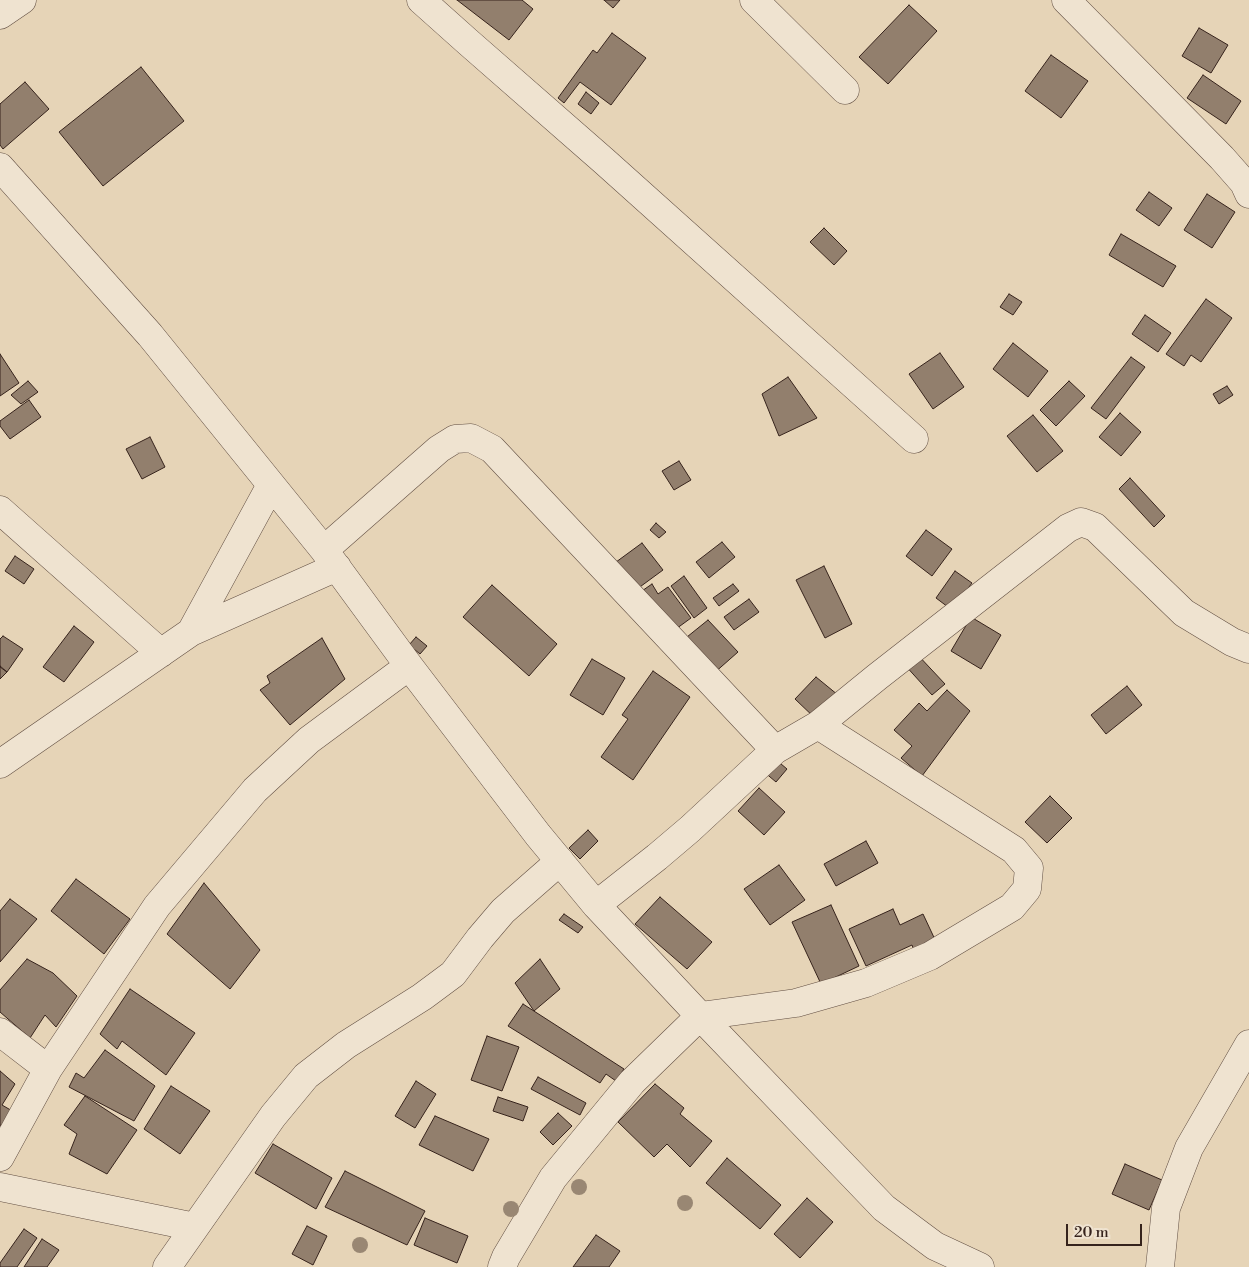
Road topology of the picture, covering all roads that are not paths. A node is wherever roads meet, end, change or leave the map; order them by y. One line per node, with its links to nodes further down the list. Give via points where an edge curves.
1 (22, 0): 5 (street)
2 (421, 0): 9 (street)
3 (754, 0): 6 (street)
4 (1066, 0): 8 (street, via 1222,158 1244,183)
5 (0, 15)
6 (845, 90)
7 (0, 166): 10 (street, via 150,336)
8 (1249, 194)
9 (914, 439)
10 (271, 485): 12 (street); 13 (street)
11 (0, 510): 15 (street)
12 (330, 558): 13 (street); 16 (street); 18 (street, via 439,449 455,439 471,438 492,449)
13 (192, 632): 15 (street)
14 (1249, 649): 17 (street, via 1184,613 1095,527 1081,522 1068,528)
15 (161, 653): 19 (street)
16 (409, 666): 20 (street); 25 (street, via 309,740 256,790 157,906)
17 (818, 725): 18 (street); 22 (street, via 1014,850 1029,868 1028,889 1012,907 930,956 866,983 796,1003)
18 (775, 750): 21 (street, via 690,829)
19 (0, 764)
20 (560, 861): 21 (street); 28 (street, via 503,911 453,974 346,1044 306,1076 273,1116)
21 (596, 905): 22 (street)
22 (700, 1016): 30 (street, via 632,1082 553,1178); 31 (street, via 884,1208 935,1246)
23 (0, 1032): 25 (street)
24 (1249, 1044): 32 (street, via 1189,1148 1166,1208)
25 (48, 1068): 26 (street)
26 (0, 1157)
27 (0, 1187): 28 (street)
28 (195, 1227): 29 (street)
29 (167, 1267)
30 (502, 1267)
31 (980, 1267)
32 (1160, 1267)

